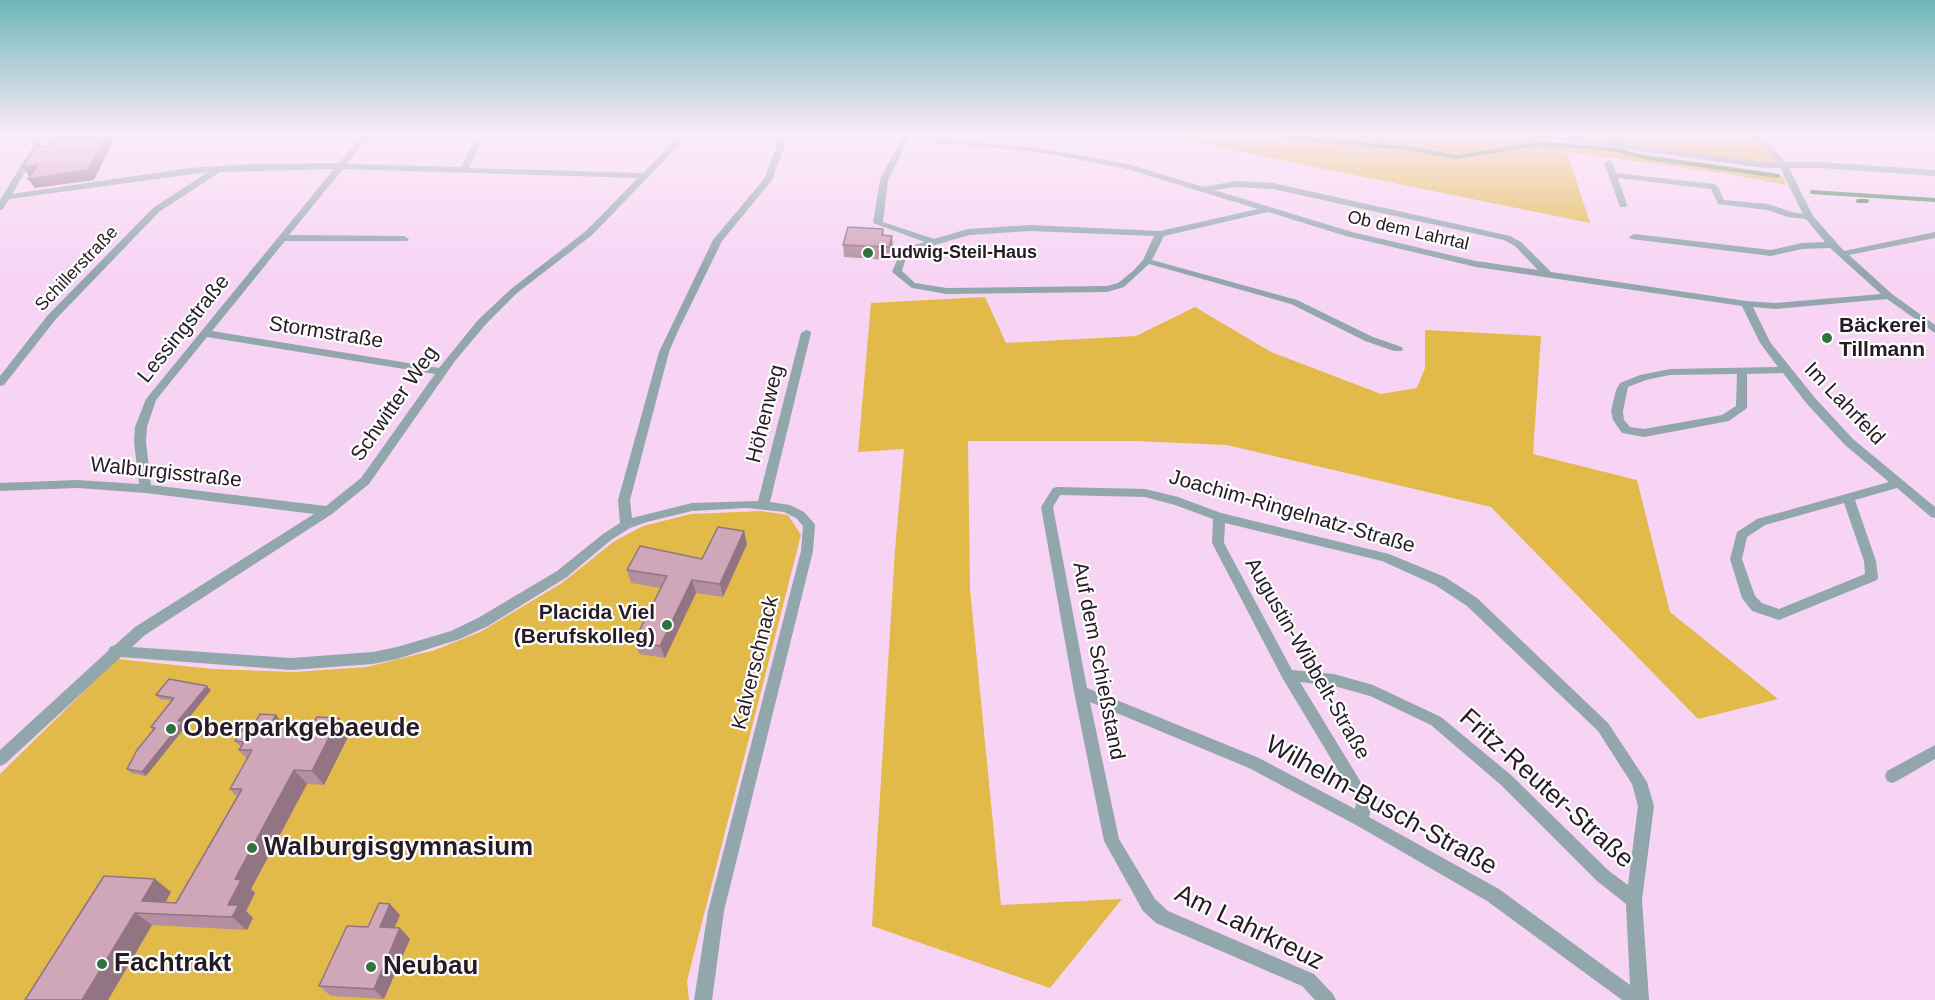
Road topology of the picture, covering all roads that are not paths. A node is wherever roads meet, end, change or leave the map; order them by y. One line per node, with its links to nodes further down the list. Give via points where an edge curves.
1 (18, 180): 13 (street)
2 (143, 180): 13 (street)
3 (203, 180): 37 (street, Schillerstraße, via 156,210 52,317)
4 (329, 180): 21 (street, Lessingstraße)
5 (640, 180): 36 (street, Schwitter Weg, via 589,233 514,291 482,322)
6 (768, 180): 47 (street, via 718,240 669,342 624,500)
7 (885, 180): 23 (street, via 878,223)
8 (1172, 180): 12 (street, Ob dem Lahrtal)
9 (1614, 180): 14 (street)
10 (1655, 180): 17 (street, via 1714,186 1721,202)
11 (1791, 180): 17 (street)
12 (1204, 189): 16 (street, Ob dem Lahrtal); 27 (street, via 1244,183 1273,186 1508,238)
13 (8, 197): 15 (street)
14 (1623, 205)
15 (0, 207)
16 (1268, 209): 18 (street); 27 (street, Ob dem Lahrtal, via 1400,247)
17 (1809, 217): 24 (street)
18 (1160, 234): 23 (street, via 1013,228 968,232); 26 (street)
19 (1935, 235): 25 (street)
20 (1634, 237): 24 (street, via 1771,253)
21 (281, 238): 22 (street); 31 (street, Lessingstraße)
22 (404, 239)
23 (931, 242): 26 (street, via 901,260 897,272 905,281 947,291 1107,289 1126,282)
24 (1832, 245): 25 (street)
25 (1841, 254): 28 (street)
26 (1147, 261): 33 (street, via 1294,302)
27 (1548, 275): 29 (street, Ob dem Lahrtal)
28 (1889, 296): 29 (street, Ob dem Lahrtal, via 1775,306); 30 (street)
29 (1746, 304): 34 (street, Im Lahrfeld, via 1765,343)
30 (1935, 330)
31 (204, 333): 36 (street, Stormstraße); 40 (street, Lessingstraße, via 161,385 145,412 140,442)
32 (806, 333): 43 (street, Höhenweg)
33 (1398, 349)
34 (1785, 370): 35 (street); 38 (street, Im Lahrfeld, via 1849,442)
35 (1742, 371): 35 (street, via 1670,372 1632,381 1621,390 1619,420 1626,429 1644,433 1725,418 1741,408)
36 (442, 372): 44 (street, Schwitter Weg, via 377,468)
37 (0, 383)
38 (1897, 484): 42 (street); 45 (street, Im Lahrfeld)
39 (0, 487): 40 (street, Walburgisstraße, via 77,484)
40 (146, 489): 44 (street, Walburgisstraße)
41 (1057, 491): 46 (street, Joachim-Ringelnatz-Straße, via 1145,493); 50 (street, Auf dem Schießstand, via 1047,507)
42 (1849, 499): 42 (street, via 1761,522 1741,535 1736,559 1749,598 1757,607 1779,615 1872,577)
43 (763, 505): 47 (street, Kalverschnack, via 692,507); 57 (street, Kalverschnack, via 786,508 800,515 809,525 809,541 724,878)
44 (328, 511): 48 (street, Schwitter Weg, via 167,613)
45 (1935, 514)
46 (1219, 518): 49 (street, Augustin-Wibbelt-Straße, via 1218,543); 56 (street, Joachim-Ringelnatz-Straße, via 1385,557 1440,581 1472,602 1604,727 1639,782 1646,806)
47 (626, 525): 48 (street, Kalverschnack, via 562,574 483,622 397,653 291,664)
48 (115, 651): 52 (street, Schwitter Weg)
49 (1288, 675): 54 (street, Augustin-Wibbelt-Straße, via 1360,794 1364,804); 56 (street, Fritz-Reuter-Straße, via 1334,680 1373,691 1436,721 1506,780 1603,876)
50 (1081, 692): 54 (street, Wilhelm-Busch-Straße, via 1254,763); 55 (street, Auf dem Schießstand)
51 (1935, 751): 53 (street)
52 (0, 759)
53 (1892, 776)
54 (1361, 820): 59 (street, Wilhelm-Busch-Straße, via 1492,895)
55 (1112, 841): 58 (street, Am Lahrkreuz, via 1149,905 1162,917 1308,980)
56 (1634, 900): 59 (street, Joachim-Ringelnatz-Straße)
57 (703, 1000)
58 (1327, 1000)
59 (1638, 1000)

